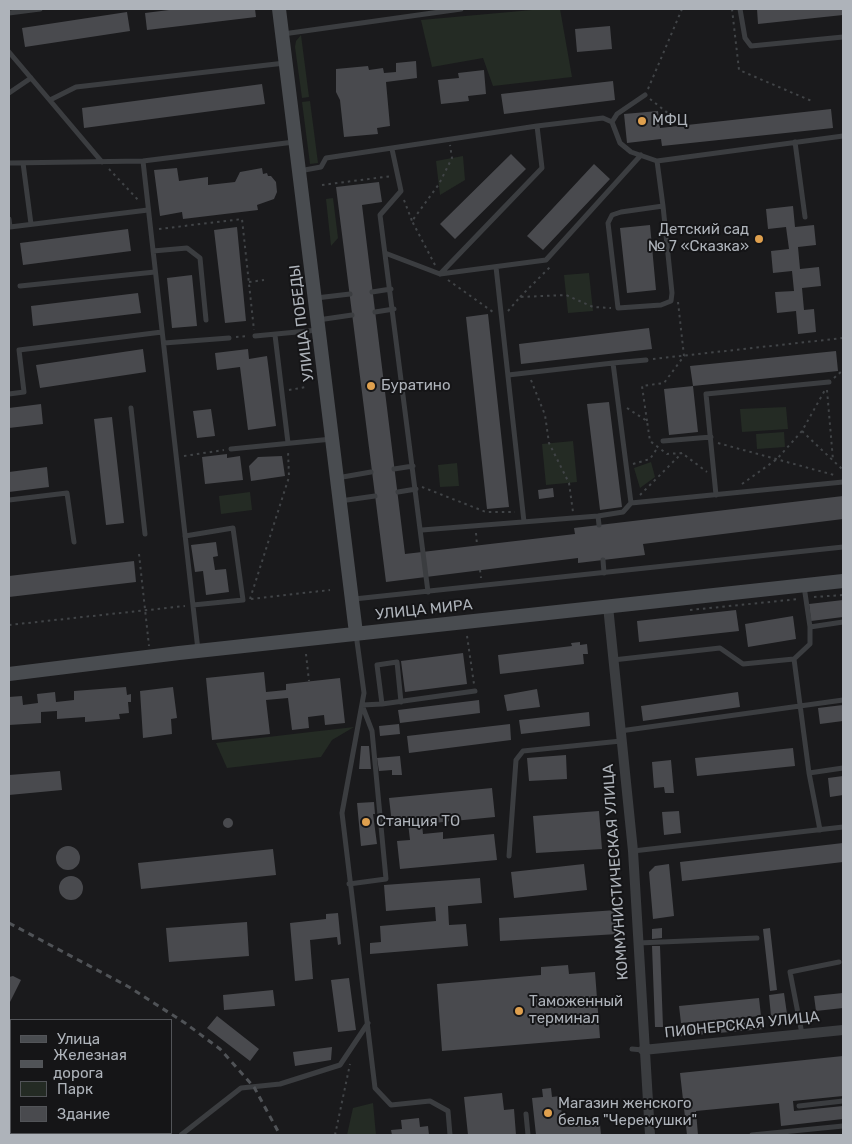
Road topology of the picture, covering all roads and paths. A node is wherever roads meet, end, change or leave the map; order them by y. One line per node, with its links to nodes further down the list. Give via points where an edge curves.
1 (40, 9): 7 (lane)
2 (279, 9): 8 (main road, УЛИЦА ПОБЕДЫ)
3 (461, 9): 8 (lane)
4 (682, 9): 14 (path)
5 (732, 9): 16 (path, via 739,70)
6 (740, 9): 9 (lane, via 745,38 751,46)
7 (9, 13)
8 (282, 34): 11 (main road, УЛИЦА ПОБЕДЫ)
9 (843, 37)
10 (9, 52): 12 (lane)
11 (286, 63): 15 (lane, via 76,87); 22 (main road, УЛИЦА ПОБЕДЫ)
12 (31, 78): 13 (lane); 15 (lane)
13 (9, 93)
14 (645, 95): 17 (path); 18 (lane, via 617,114)
15 (50, 100): 28 (lane)
16 (814, 102)
17 (674, 118)
18 (612, 122): 19 (lane, via 603,118); 25 (lane, via 620,143 631,152)
19 (537, 126): 21 (lane); 47 (lane, via 542,168)
20 (843, 136): 23 (lane)
21 (449, 140): 24 (lane); 39 (path, via 452,158 439,184)
22 (295, 142): 27 (lane); 31 (main road, УЛИЦА ПОБЕДЫ)
23 (795, 142): 26 (lane); 37 (lane)
24 (392, 149): 31 (lane, via 326,158 321,168); 32 (lane)
25 (642, 155): 26 (lane); 45 (lane, via 546,260)
26 (657, 160): 35 (lane)
27 (142, 161): 28 (lane); 36 (lane)
28 (102, 162): 30 (lane); 36 (path)
29 (9, 163): 30 (lane)
30 (23, 163): 40 (lane)
31 (299, 171): 56 (main road, УЛИЦА ПОБЕДЫ)
32 (397, 175): 33 (path); 34 (lane)
33 (322, 185)
34 (401, 191): 39 (path); 43 (lane, via 380,215)
35 (663, 206): 57 (lane, via 621,212 612,215 608,223); 57 (lane, via 671,301 661,305)
36 (148, 210): 40 (lane); 41 (lane)
37 (805, 217)
38 (9, 219): 40 (lane, via 10,227)
39 (412, 221): 47 (path)
40 (31, 224)
41 (150, 230): 42 (lane); 49 (path, via 242,219)
42 (153, 251): 46 (lane); 62 (lane, via 187,248 200,258)
43 (385, 253): 47 (lane); 51 (lane)
44 (555, 261): 55 (path)
45 (496, 267): 47 (lane); 61 (lane)
46 (155, 272): 50 (lane); 64 (lane)
47 (440, 274): 61 (path)
48 (264, 280): 49 (path)
49 (249, 282): 67 (path)
50 (20, 286)
51 (391, 289): 52 (lane); 58 (lane)
52 (372, 292)
53 (350, 294): 56 (lane)
54 (678, 295): 72 (path)
55 (520, 297): 57 (path, via 566,295 593,307); 61 (path)
56 (315, 298): 63 (main road, УЛИЦА ПОБЕДЫ)
57 (618, 308)
58 (394, 309): 59 (lane); 95 (lane)
59 (375, 312)
60 (352, 315): 63 (lane)
61 (502, 318): 77 (lane)
62 (206, 320)
63 (318, 325): 65 (lane); 85 (main road, УЛИЦА ПОБЕДЫ)
64 (162, 332): 71 (lane); 81 (lane, via 19,350 24,392)
65 (275, 335): 67 (lane); 80 (lane)
66 (246, 336): 68 (path)
67 (255, 336)
68 (239, 337)
69 (229, 338): 71 (lane)
70 (843, 338): 72 (path)
71 (164, 343): 92 (lane)
72 (684, 356): 73 (path); 83 (path, via 664,383 642,386)
73 (646, 360): 74 (lane)
74 (613, 364): 76 (lane); 96 (lane)
75 (843, 370): 78 (path)
76 (528, 373): 77 (lane); 113 (path, via 545,415 549,443 569,483)
77 (508, 375): 111 (lane)
78 (829, 382): 86 (lane, via 706,394)
79 (306, 388): 80 (path)
80 (282, 390): 88 (lane)
81 (9, 394)
82 (130, 408): 118 (lane)
83 (646, 421)
84 (802, 431): 93 (path); 94 (path); 94 (path, via 826,387)
85 (332, 439): 88 (lane); 101 (main road, УЛИЦА ПОБЕДЫ)
86 (711, 439): 87 (lane); 93 (path); 106 (lane)
87 (663, 441)
88 (288, 443): 90 (lane); 131 (path, via 289,477)
89 (658, 447): 96 (path, via 650,459)
90 (231, 449): 92 (path)
91 (682, 452): 110 (path)
92 (176, 457): 119 (lane)
93 (777, 459): 100 (path); 105 (path)
94 (833, 460): 98 (path)
95 (413, 466): 97 (lane); 103 (lane)
96 (626, 466): 110 (lane)
97 (394, 469)
98 (843, 470)
99 (371, 472): 101 (lane)
100 (834, 475)
101 (337, 478): 109 (main road, УЛИЦА ПОБЕДЫ)
102 (843, 482): 105 (lane)
103 (416, 487): 104 (lane); 111 (path, via 486,512); 117 (lane)
104 (398, 492)
105 (730, 493): 106 (lane)
106 (716, 495): 110 (lane)
107 (375, 496): 109 (lane)
108 (9, 500): 120 (lane, via 67,493)
109 (340, 501): 132 (main road, УЛИЦА ПОБЕДЫ)
110 (631, 503): 112 (lane, via 623,512)
111 (523, 512): 114 (lane)
112 (598, 516): 113 (lane); 115 (lane)
113 (573, 518): 114 (lane)
114 (524, 522): 116 (lane)
115 (599, 525)
116 (475, 526): 117 (lane); 121 (path)
117 (422, 530): 128 (lane)
118 (145, 534)
119 (185, 536): 133 (lane, via 233,528); 134 (lane)
120 (74, 542)
121 (477, 545)
122 (843, 547): 125 (lane)
123 (139, 554): 136 (path)
124 (603, 560): 125 (lane)
125 (604, 573): 128 (lane)
126 (843, 581): 129 (main road, УЛИЦА МИРА)
127 (330, 590): 131 (path)
128 (428, 592): 132 (lane)
129 (805, 592): 130 (path); 135 (main road, УЛИЦА МИРА); 137 (path); 140 (lane)
130 (843, 594)
131 (251, 599): 133 (path)
132 (350, 599): 141 (main road, УЛИЦА ПОБЕДЫ)
133 (243, 600): 134 (lane)
134 (193, 605): 136 (path); 143 (lane)
135 (608, 606): 141 (main road, УЛИЦА МИРА); 147 (street, КОММУНИСТИЧЕСКАЯ УЛИЦА)
136 (145, 610): 139 (path); 145 (path)
137 (688, 611)
138 (843, 622): 140 (lane)
139 (9, 625)
140 (810, 627): 146 (lane, via 810,644)
141 (356, 634): 143 (main road, УЛИЦА МИРА); 154 (lane, via 364,693)
142 (467, 636): 150 (path)
143 (198, 650): 145 (main road, УЛИЦА МИРА)
144 (306, 654): 149 (path)
145 (150, 656): 148 (main road, УЛИЦА МИРА)
146 (794, 659): 147 (lane, via 742,664 720,648); 155 (lane)
147 (613, 660): 156 (street, КОММУНИСТИЧЕСКАЯ УЛИЦА)
148 (9, 674)
149 (309, 681)
150 (475, 691): 152 (lane)
151 (843, 700): 155 (lane)
152 (401, 702): 153 (lane); 153 (lane, via 397,662 377,665)
153 (382, 704): 154 (lane)
154 (362, 705): 163 (lane, via 342,813); 163 (lane, via 372,731 386,879)
155 (800, 706): 156 (lane); 158 (lane)
156 (620, 736): 161 (street, КОММУНИСТИЧЕСКАЯ УЛИЦА); 162 (lane, via 523,751 516,760)
157 (843, 768): 158 (lane)
158 (809, 773): 160 (lane)
159 (843, 827): 160 (lane)
160 (820, 830): 161 (lane)
161 (633, 851): 165 (street, КОММУНИСТИЧЕСКАЯ УЛИЦА)
162 (510, 856)
163 (349, 884): 167 (lane)
164 (757, 938): 165 (lane)
165 (637, 943): 170 (street, КОММУНИСТИЧЕСКАЯ УЛИЦА)
166 (839, 962): 169 (lane, via 790,972)
167 (368, 1023): 176 (lane, via 340,1065 280,1084 241,1088); 178 (lane, via 375,1088 390,1105 430,1101 448,1111)
168 (843, 1030): 169 (street, ПИОНЕРСКАЯ УЛИЦА)
169 (802, 1034): 170 (street, ПИОНЕРСКАЯ УЛИЦА)
170 (638, 1050): 180 (street, КОММУНИСТИЧЕСКАЯ УЛИЦА)
171 (350, 1063): 177 (path)
172 (843, 1101): 173 (lane)
173 (799, 1106)
174 (526, 1114): 179 (lane)
175 (843, 1126): 181 (lane)
176 (181, 1135)
177 (336, 1135)
178 (450, 1135)
179 (528, 1135)
180 (650, 1135)
181 (752, 1135)

